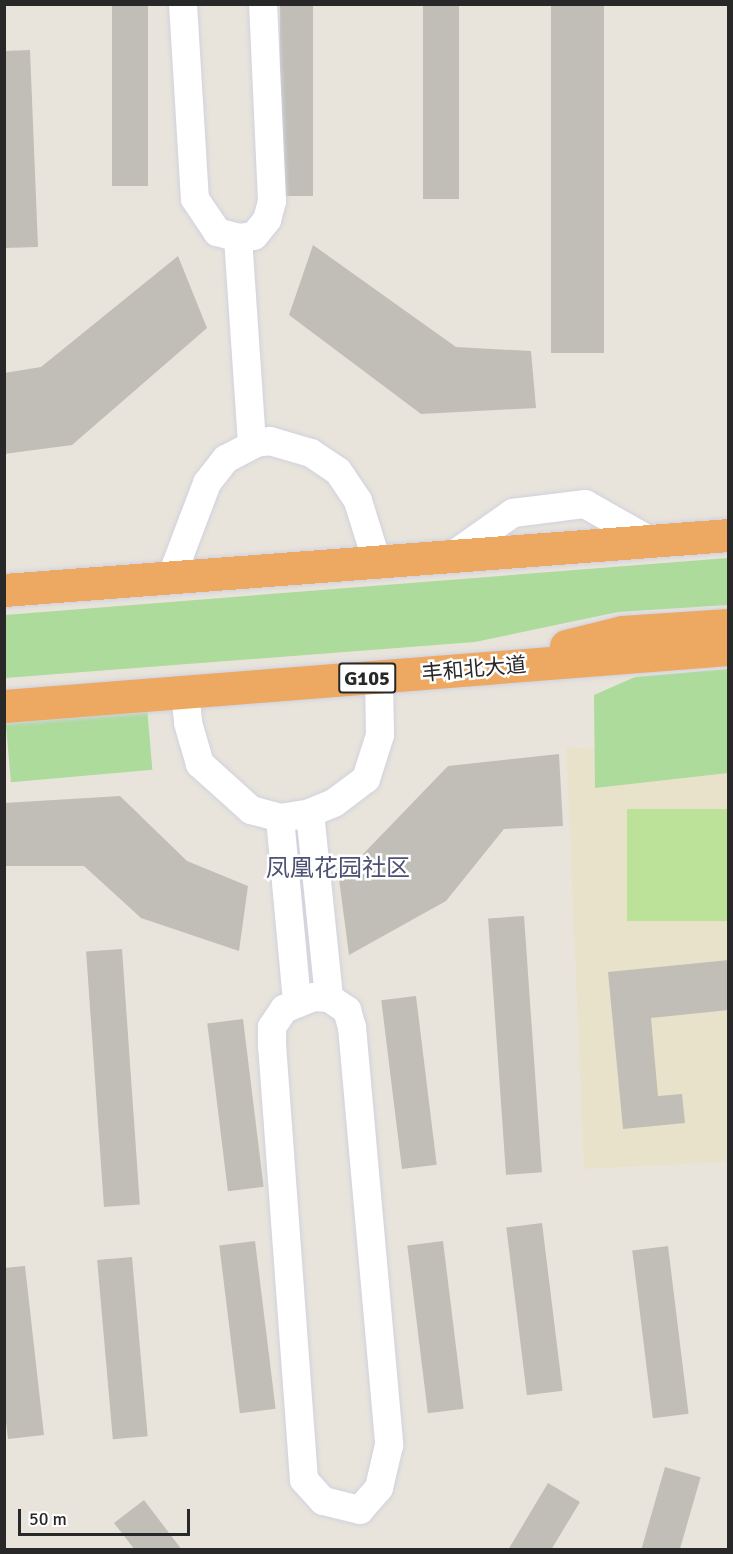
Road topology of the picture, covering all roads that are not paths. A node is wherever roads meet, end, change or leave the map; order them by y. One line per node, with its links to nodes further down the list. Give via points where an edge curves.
1 (183, 4): 3 (street, via 195,199 217,232)
2 (263, 4): 3 (street, via 273,184 267,220)
3 (246, 237): 4 (street)
4 (261, 443): 6 (street, via 311,453 338,471 358,501); 7 (street, via 226,459 207,483)
5 (729, 535): 6 (highway)
6 (376, 562): 7 (highway)
7 (171, 578): 8 (highway)
8 (4, 590)
9 (729, 625): 11 (highway, via 622,632)
10 (729, 649): 11 (highway, 丰和北大道 / G105)
11 (477, 669): 12 (highway, 丰和北大道 / G105)
12 (379, 677): 13 (highway, 丰和北大道 / G105); 15 (street, via 380,735 366,779 334,803)
13 (185, 692): 14 (highway, 丰和北大道 / G105); 16 (street, via 188,723 200,764 251,810)
14 (4, 706)
15 (310, 813): 16 (street); 17 (street)
16 (280, 818): 18 (street)
17 (329, 998): 18 (street); 18 (street, via 347,1010 352,1027 389,1445 379,1488 360,1510 323,1501 304,1480 272,1046 272,1027 284,1009)
18 (297, 1002)

